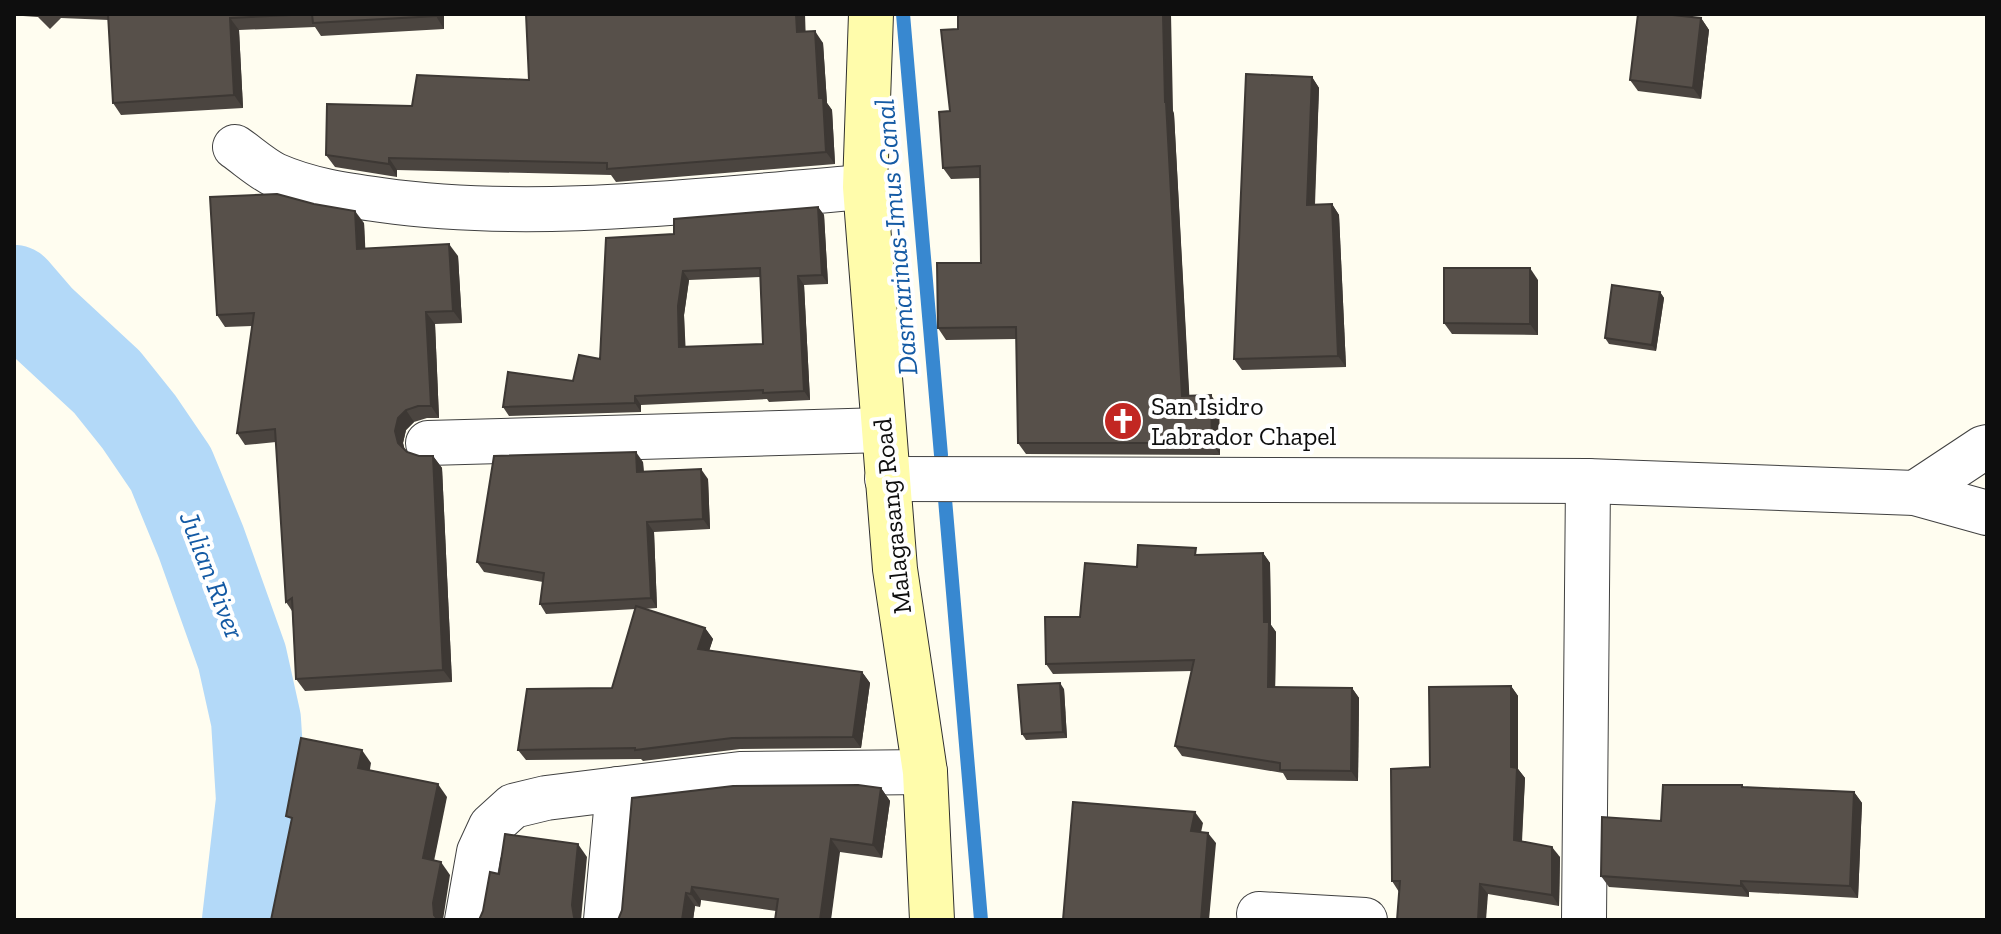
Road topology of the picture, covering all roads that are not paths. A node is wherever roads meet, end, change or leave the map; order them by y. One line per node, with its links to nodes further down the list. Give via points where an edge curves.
1 (871, 14): 3 (main road, Malagasang Road)
2 (235, 147): 3 (street, via 273,174 326,192 436,206 609,207)
3 (865, 187): 4 (main road, Malagasang Road)
4 (883, 430): 5 (street); 7 (main road, Malagasang Road)
5 (428, 443)
6 (1987, 447): 9 (street)
7 (887, 479): 8 (street); 11 (main road, Malagasang Road)
8 (1588, 481): 9 (street); 18 (street)
9 (1915, 493): 10 (street)
10 (1987, 513)
11 (925, 772): 12 (street, via 740,774); 16 (main road, Malagasang Road)
12 (618, 789): 14 (street, via 513,806 491,826 479,852); 15 (street)
13 (1259, 914): 17 (street)
14 (467, 920)
15 (606, 920)
16 (932, 920)
17 (1365, 920)
18 (1584, 920)

